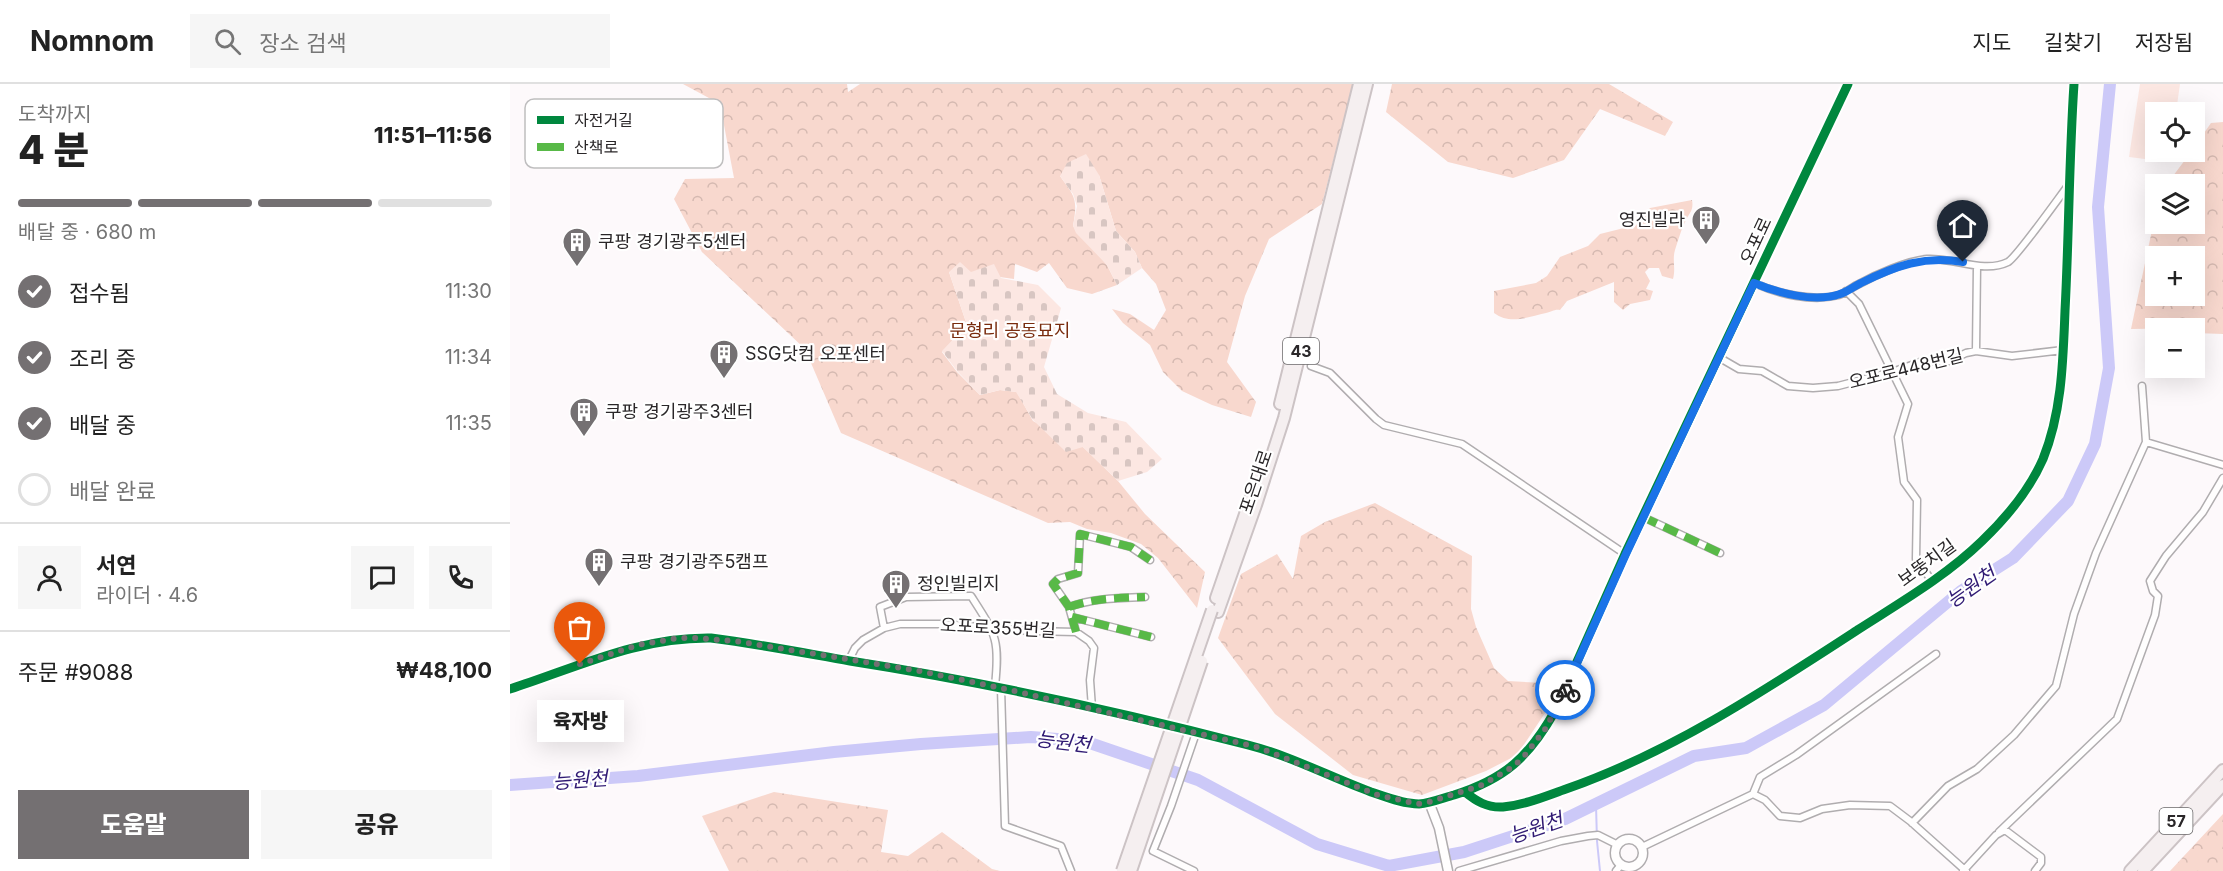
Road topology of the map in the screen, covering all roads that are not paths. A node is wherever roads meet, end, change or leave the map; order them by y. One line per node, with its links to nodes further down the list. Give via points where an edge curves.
1 (1359, 84): 25 (highway, 포은대로 / 43, via 1272,436)
2 (1367, 84): 25 (highway, 포은대로 / 43, via 1284,418)
3 (1848, 84): 7 (street, 오포로)
4 (2074, 84): 5 (street, 보뚱치길)
5 (2071, 182): 6 (street, via 2016,256 2002,264); 9 (street, 보뚱치길)
6 (1977, 266): 8 (street, via 1926,259); 10 (street)
7 (1754, 283): 8 (street, via 1795,295 1831,296); 11 (street, 오포로)
8 (1846, 291): 13 (street, via 1859,304)
9 (2063, 350): 10 (street, 오포로448번길, via 2012,356); 22 (street, 보뚱치길, via 2052,432 2030,484 1981,542)
10 (1976, 351): 13 (street, 오포로448번길, via 1949,361 1923,361)
11 (1720, 358): 13 (street, 오포로448번길, via 1739,369 1762,371 1798,388 1838,386); 18 (street, 오포로)
12 (1311, 366): 20 (street, via 1330,373 1384,425 1462,444)
13 (1892, 372): 22 (street, via 1908,404 1898,437 1904,482 1917,500 1916,559)
14 (2142, 386): 15 (street)
15 (2146, 442): 16 (street); 42 (street, via 2096,553 2074,614 2056,686 2014,735 1977,769 1948,786)
16 (2223, 465)
17 (2223, 478): 43 (street, via 2203,512 2150,581 2158,596 2155,615 2117,719)
18 (1643, 517): 19 (street); 20 (street, 오포로)
19 (1720, 553)
20 (1626, 554): 39 (street, 오포로, via 1546,728 1522,759 1495,779)
21 (1150, 560): 24 (street, via 1131,547 1080,534 1078,573 1053,584)
22 (1932, 581): 39 (street, 보뚱치길, via 1779,681 1629,764 1517,805 1488,806)
23 (1145, 597): 24 (street, via 1109,598)
24 (1069, 607): 26 (street)
25 (1215, 611): 49 (highway, 포은대로 / 43, bridge); 50 (highway, 43, bridge)
26 (1072, 617): 29 (street); 30 (street)
27 (884, 628): 28 (street, 오포로355번길, via 943,624); 28 (street, via 880,607 906,597 971,596); 32 (street, 오포로355번길, via 863,640)
28 (992, 628): 29 (street, 오포로355번길); 33 (street)
29 (1076, 632): 35 (street, 오포로355번길, via 1094,648)
30 (1151, 637)
31 (1936, 654): 40 (street, via 1760,777)
32 (849, 660): 33 (street, 오포로); 34 (street, 오포로, via 735,641 678,638 616,652)
33 (998, 687): 35 (street, 오포로); 48 (street, via 1005,826 1061,846)
34 (510, 688)
35 (1092, 708): 36 (street, 오포로)
36 (1196, 733): 41 (street, 오포로, via 1276,754 1395,800); 51 (street, via 1153,851)
37 (2223, 770): 55 (highway, 57)
38 (2223, 785): 56 (highway, 57)
39 (1465, 792): 41 (street, 오포로)
40 (1753, 794): 42 (street, via 1780,816 1800,818 1822,809 1850,805 1890,806); 45 (street)
41 (1429, 802): 52 (street)
42 (1912, 823): 47 (street)
43 (1999, 832): 47 (street); 54 (street, via 2007,831 2041,857)
44 (1618, 845): 45 (street, via 1630,839); 46 (street, via 1615,854); 53 (street, via 1598,835 1588,836)
45 (1641, 847): 46 (street, via 1638,863)
46 (1619, 868)
47 (1964, 870)
48 (1071, 871)
49 (1122, 871)
50 (1131, 871)
51 (1194, 871)
52 (1448, 871)
53 (1459, 871)
54 (2035, 871)
55 (2130, 871)
56 (2143, 871)

